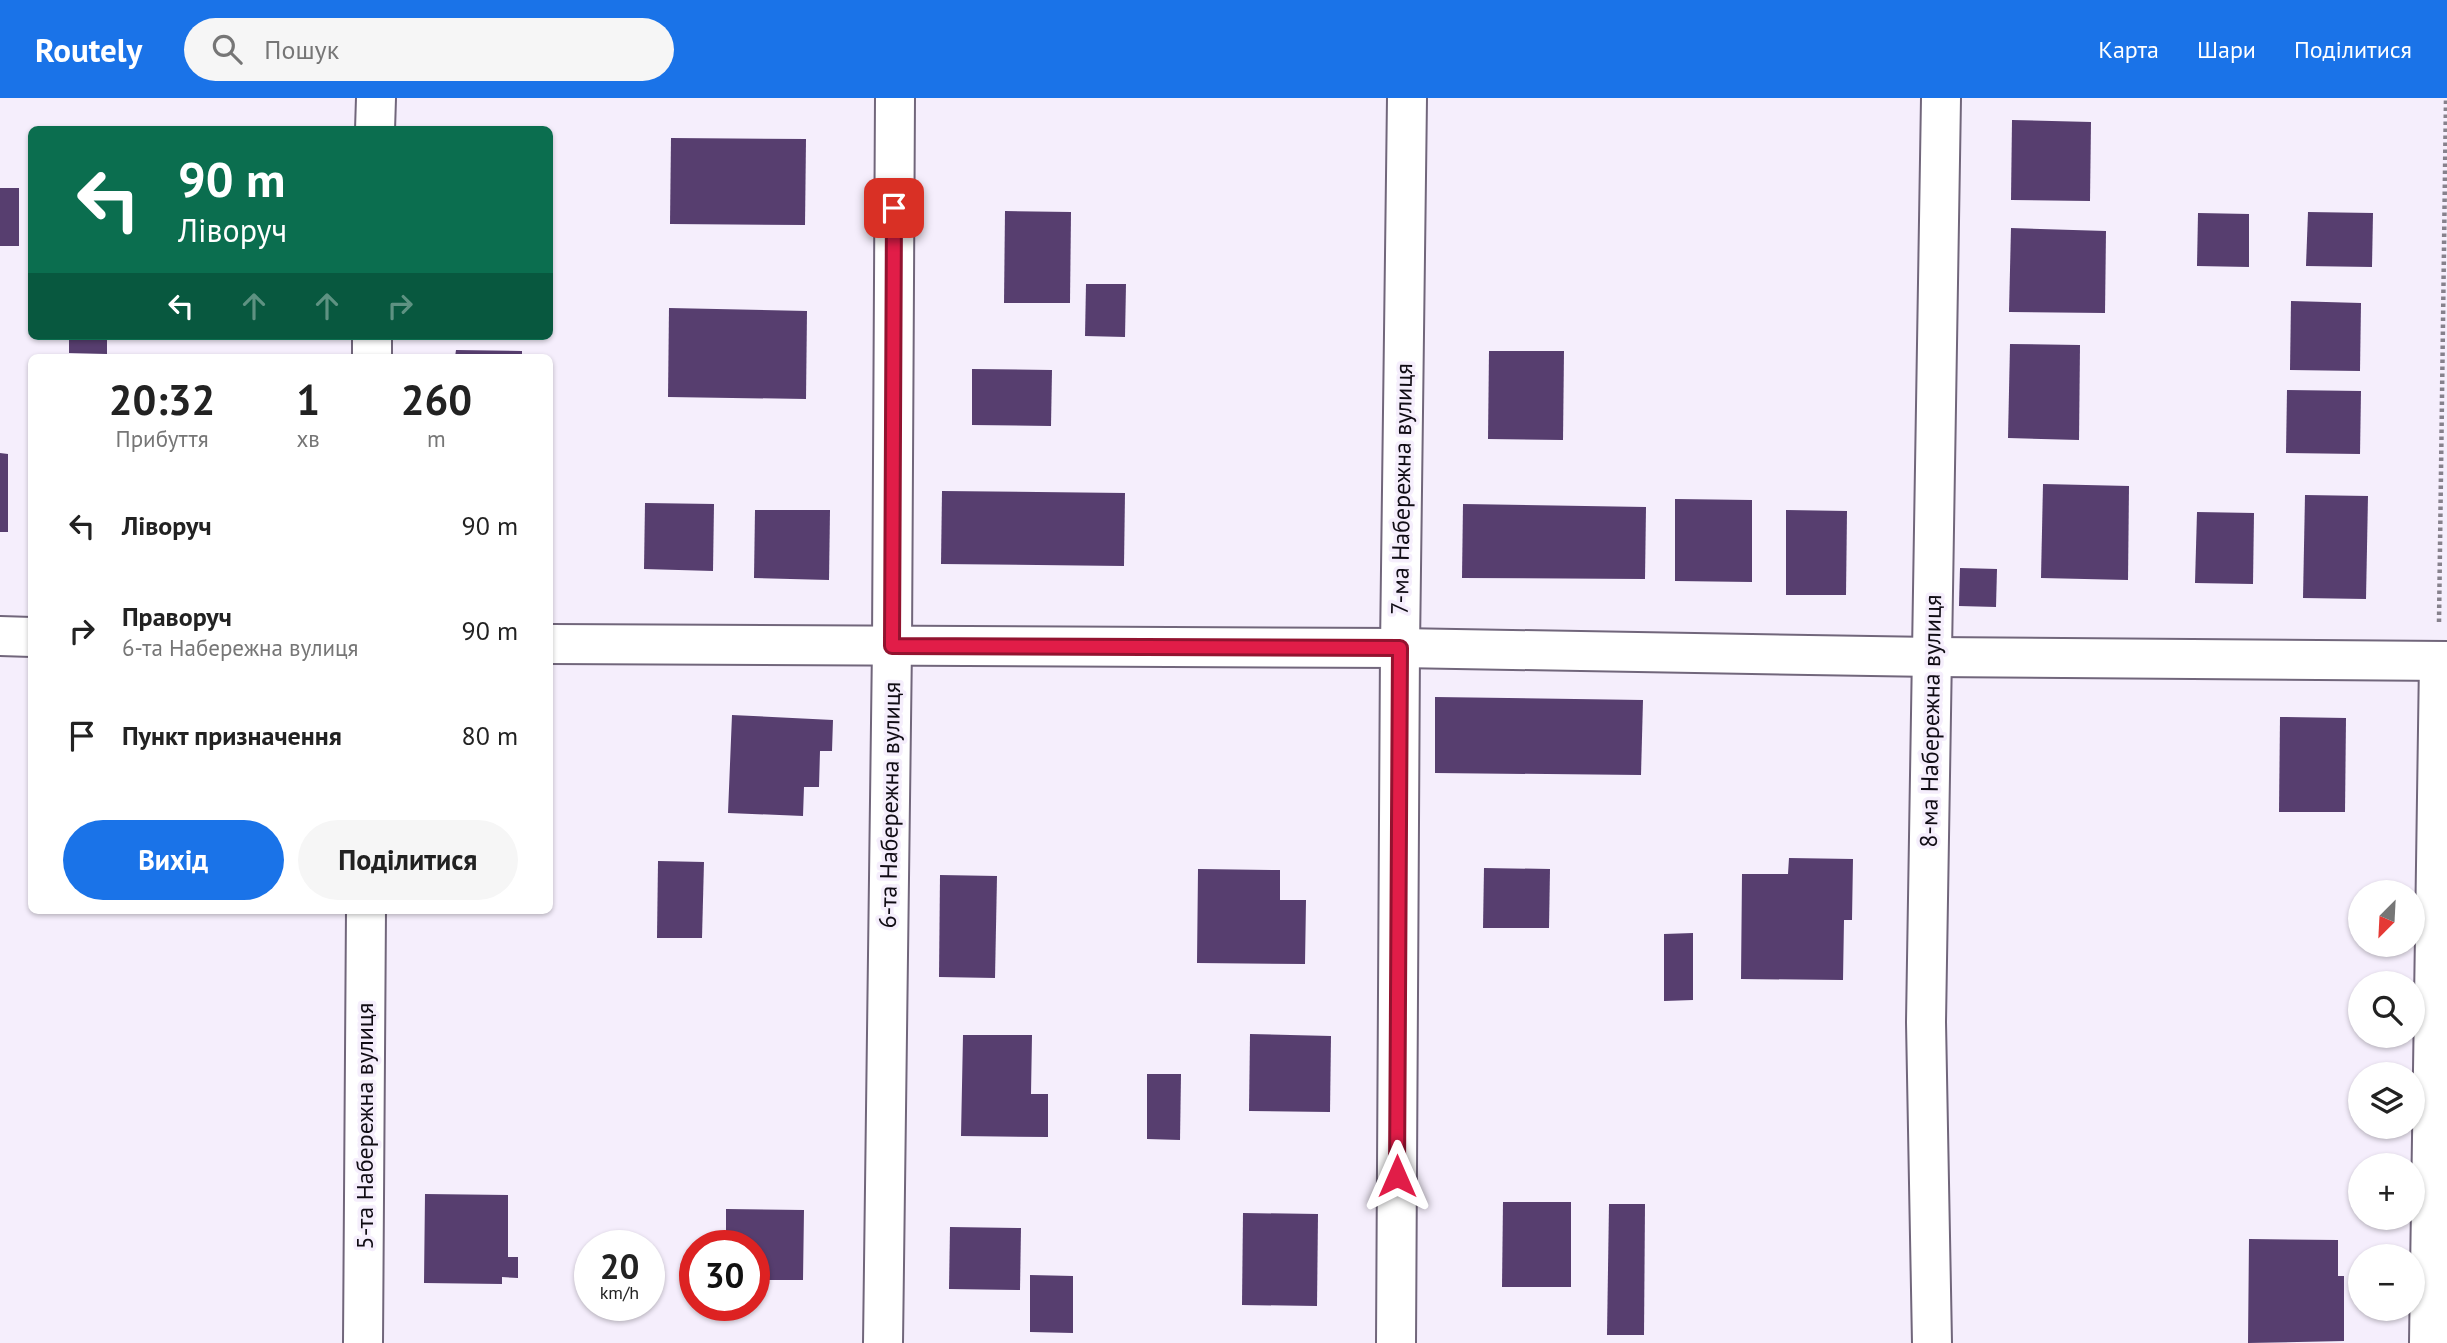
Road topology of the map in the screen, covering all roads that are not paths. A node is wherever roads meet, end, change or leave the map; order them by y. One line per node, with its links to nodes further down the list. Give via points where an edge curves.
1 (376, 98): 5 (street)
2 (895, 98): 9 (street, 6-та Набережна вулиця)
3 (1407, 98): 10 (street, 7-ма Набережна вулиця)
4 (1941, 98): 11 (street, 8-ма Набережна вулиця)
5 (375, 126)
6 (0, 636): 7 (street)
7 (28, 636)
8 (553, 644): 9 (street)
9 (892, 646): 10 (street); 15 (street, 6-та Набережна вулиця)
10 (1400, 648): 11 (street); 16 (street, 7-ма Набережна вулиця)
11 (1933, 657): 12 (street); 17 (street, 8-ма Набережна вулиця, via 1926,1022)
12 (2443, 661): 18 (street)
13 (366, 914): 14 (street, 5-та Набережна вулиця)
14 (363, 1343)
15 (883, 1343)
16 (1396, 1343)
17 (1932, 1343)
18 (2429, 1343)

